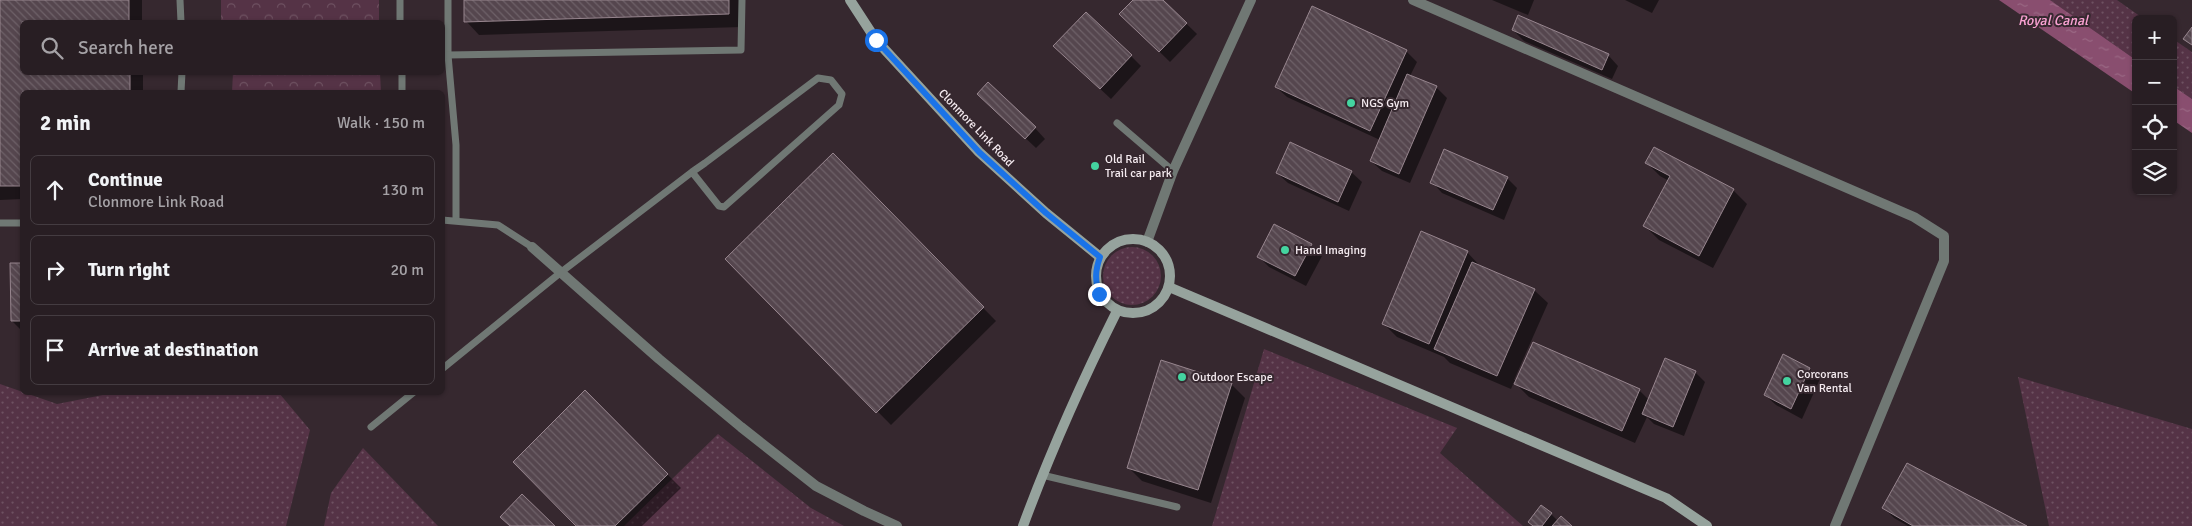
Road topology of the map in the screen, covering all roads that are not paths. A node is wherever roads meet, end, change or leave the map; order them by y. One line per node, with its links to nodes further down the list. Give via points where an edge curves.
1 (180, 0): 8 (lane)
2 (400, 0): 9 (lane)
3 (448, 0): 10 (lane)
4 (742, 0): 10 (lane, via 741,50)
5 (850, 0): 24 (main road, Clonmore Link Road, via 876,40 979,152)
6 (1251, 0): 16 (street)
7 (1413, 0): 36 (street, via 1914,217 1944,236 1944,261)
8 (181, 20)
9 (400, 20)
10 (448, 55): 19 (lane, via 456,145)
11 (182, 75): 13 (lane)
12 (402, 75): 14 (lane)
13 (182, 90)
14 (402, 90)
15 (1117, 123): 16 (lane)
16 (1172, 171): 22 (street)
17 (692, 172): 17 (lane, via 818,78 831,80 842,94 839,105 724,207 719,206); 25 (lane)
18 (445, 220): 19 (lane)
19 (456, 220): 23 (lane, via 498,225)
20 (0, 223): 21 (lane)
21 (20, 223)
22 (1147, 242): 24 (main road, via 1132,239 1116,243); 26 (main road, via 1157,248 1169,266)
23 (532, 247): 25 (street)
24 (1100, 257): 27 (main road, via 1095,282 1099,294)
25 (560, 274): 28 (lane); 33 (street, via 816,486)
26 (1169, 287): 27 (main road, via 1154,308 1142,313); 35 (main road, via 1666,498)
27 (1117, 311): 31 (main road)
28 (445, 367)
29 (410, 395): 30 (lane)
30 (371, 427)
31 (1042, 475): 32 (lane); 34 (main road)
32 (1177, 507)
33 (897, 526)
34 (1023, 526)
35 (1707, 526)
36 (1835, 526)

